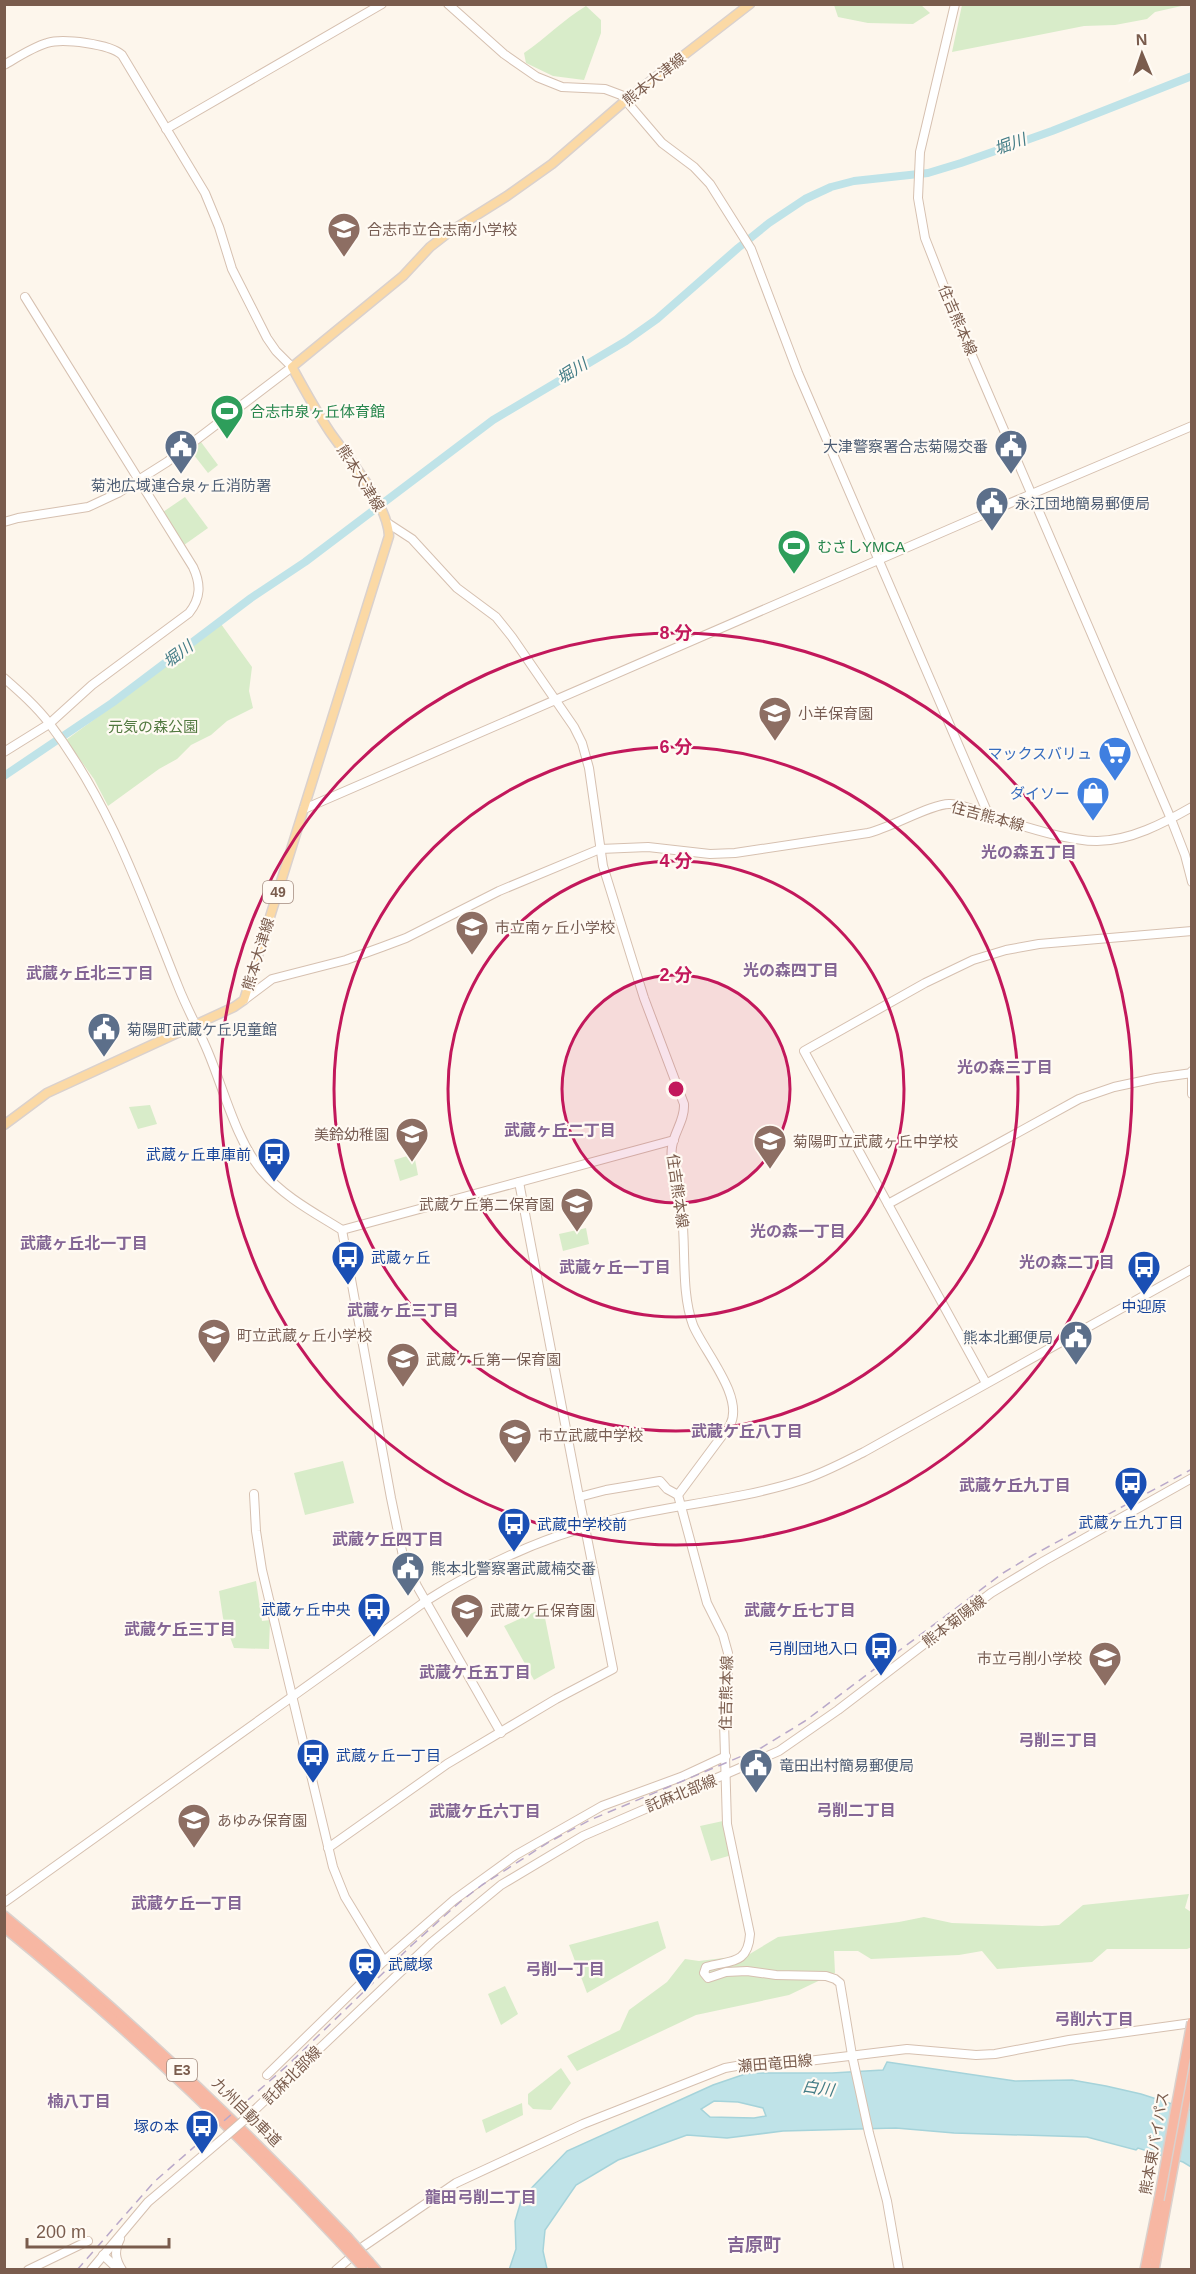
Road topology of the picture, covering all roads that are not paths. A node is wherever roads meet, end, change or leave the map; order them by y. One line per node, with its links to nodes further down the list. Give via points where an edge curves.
1 (382, 4): 7 (street)
2 (448, 4): 6 (street, via 504,54 537,77 562,87 605,88)
3 (750, 4): 6 (main road, 熊本大津線)
4 (955, 4): 12 (street, 住吉熊本線, via 920,152 920,215 953,310)
5 (4, 65): 7 (street, via 49,42 109,46 127,60)
6 (626, 100): 9 (main road, 熊本大津線, via 552,164 430,247 403,276); 15 (street, via 662,143 706,179 746,240 795,365)
7 (166, 129): 9 (street, via 204,193 242,293 267,338)
8 (26, 297): 11 (street)
9 (292, 367): 11 (street); 14 (main road, 熊本大津線)
10 (1191, 426): 12 (street)
11 (139, 480): 13 (street, via 88,507); 18 (street, via 193,567 198,600 189,613 92,685)
12 (1032, 494): 15 (street); 23 (street, 住吉熊本線)
13 (4, 522)
14 (389, 524): 17 (street, via 412,539 457,588 496,617); 21 (main road, 熊本大津線 / 49, via 389,536)
15 (880, 560): 17 (street); 22 (street)
16 (4, 678): 18 (street)
17 (556, 700): 21 (street); 24 (street, via 586,754)
18 (49, 724): 19 (street); 28 (street, via 105,809)
19 (4, 752)
20 (1191, 807): 23 (street)
21 (304, 809): 27 (main road, 熊本大津線 / 49)
22 (989, 816): 23 (street, 住吉熊本線, via 1098,841 1143,831); 24 (street, 住吉熊本線, via 944,804 868,833 735,853 648,847)
23 (1172, 819): 25 (street, 住吉熊本線)
24 (600, 849): 27 (street, via 499,891 390,944 272,979); 32 (street, 住吉熊本線, via 640,984 684,1104 685,1114)
25 (1191, 882)
26 (1191, 931): 34 (street, via 1039,944 973,960 804,1051)
27 (244, 1000): 28 (main road, 熊本大津線)
28 (195, 1025): 31 (main road, 熊本大津線, via 47,1093); 35 (street, via 239,1131 261,1170 282,1190)
29 (1191, 1072): 30 (street); 34 (street, via 1135,1082 1079,1099)
30 (1191, 1095)
31 (4, 1125)
32 (674, 1140): 33 (street); 40 (street, 住吉熊本線, via 672,1156 682,1213 690,1315 696,1333 724,1380 732,1420)
33 (519, 1182): 35 (street); 41 (street)
34 (888, 1204): 37 (street)
35 (342, 1230): 44 (street, via 399,1541)
36 (1191, 1269): 37 (street)
37 (986, 1383): 42 (street, via 864,1452 804,1480)
38 (1191, 1480): 48 (street, 熊本菊陽線, via 991,1593 788,1745)
39 (254, 1494): 45 (street, via 261,1561)
40 (678, 1495): 41 (street, via 660,1481); 42 (street, 住吉熊本線)
41 (579, 1497): 43 (street)
42 (680, 1506): 43 (street); 47 (street, 住吉熊本線, via 706,1603 728,1653)
43 (585, 1528): 44 (street, via 496,1561); 46 (street, via 613,1669)
44 (426, 1601): 45 (street); 46 (street)
45 (292, 1696): 49 (street); 50 (street)
46 (501, 1733): 49 (street, via 447,1764)
47 (726, 1756): 48 (street, 住吉熊本線); 53 (street, via 602,1806 559,1829 454,1900)
48 (725, 1775): 55 (street, 託麻北部線, via 727,1824 748,1921 749,1943 744,1955 733,1962 706,1967 705,1976 747,1971 835,1979 841,1986); 59 (street, 託麻北部線, bridge, via 583,1836 501,1885 420,1953 242,2122 166,2184)
49 (328, 1848): 53 (street, via 345,1898)
50 (5, 1902)
51 (4, 1916): 60 (highway, 九州自動車道 / E3, via 95,1991 202,2089)
52 (4, 1926): 60 (highway, 九州自動車道 / E3, via 116,2020)
53 (384, 1961): 57 (street)
54 (1191, 2023): 55 (street, 瀬田竜田線, via 995,2054 907,2049); 58 (highway, 熊本東バイパス, bridge)
55 (852, 2055): 67 (street, 瀬田竜田線, via 725,2068 583,2124 456,2183); 69 (street, 託麻北部線, via 887,2201)
56 (1191, 2064): 58 (highway, 熊本東バイパス)
57 (267, 2075)
58 (1162, 2201): 70 (highway, 熊本東バイパス); 71 (highway, 熊本東バイパス)
59 (124, 2230): 62 (street, 託麻北部線); 66 (street, 託麻北部線, via 115,2252)
60 (344, 2240): 63 (highway, 九州自動車道 / E3, bridge)
61 (88, 2241): 64 (street)
62 (103, 2255): 65 (street); 66 (street, 託麻北部線)
63 (366, 2266): 68 (highway, 九州自動車道 / E3)
64 (31, 2269)
65 (91, 2270)
66 (121, 2270)
67 (336, 2270)
68 (376, 2270)
69 (899, 2270)
70 (1145, 2270)
71 (1154, 2270)

